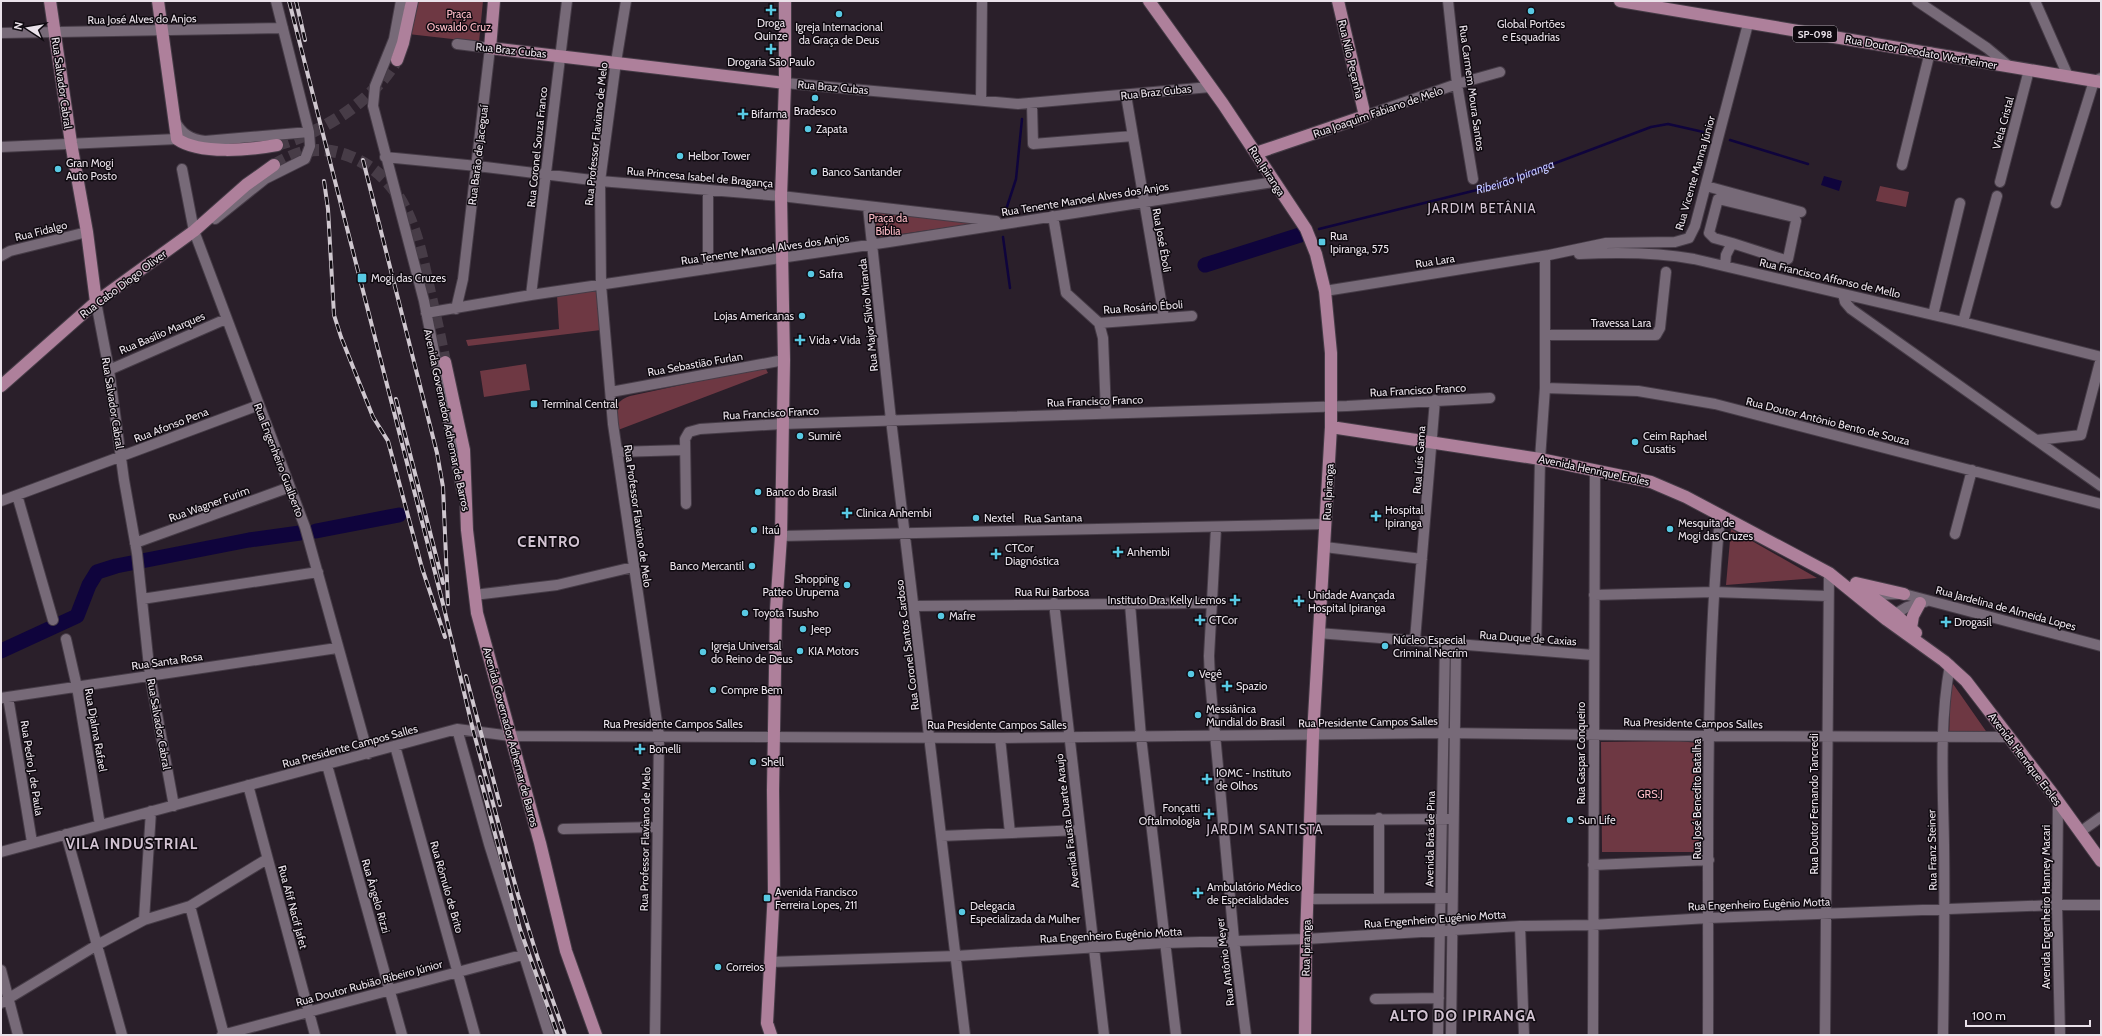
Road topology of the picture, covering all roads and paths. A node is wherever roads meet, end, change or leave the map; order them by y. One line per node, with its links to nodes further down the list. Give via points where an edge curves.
1 (50, 1): 22 (main road, Rua Salvador Cabral)
2 (158, 1): 20 (main road)
3 (276, 1): 19 (street)
4 (401, 1): 49 (street, Avenida Governador Adhemar de Barros, via 394,39 380,70 372,100)
5 (412, 1): 27 (main road, via 404,43)
6 (494, 1): 24 (main road, Rua Barão de Jaceguaí)
7 (566, 1): 26 (street, Rua Coronel Souza Franco)
8 (626, 1): 28 (street, Rua Professor Flaviano de Melo)
9 (785, 1): 34 (main road)
10 (982, 1): 38 (street)
11 (1149, 1): 36 (main road, Rua Ipiranga)
12 (1338, 1): 40 (main road, Rua Nilo Peçanha)
13 (1448, 1): 35 (street, Rua Carmem Moura Santos)
14 (1620, 1): 17 (main road, Rua Doutor Deodato Wertheimer / SP-098)
15 (1917, 1): 29 (street, via 1987,48)
16 (2035, 1): 32 (street)
17 (1636, 3): 18 (main road, Rua Doutor Deodato Wertheimer / SP-098)
18 (1748, 24): 25 (main road, Rua Doutor Deodato Wertheimer / SP-098); 59 (street, Rua Vicente Manna Júnior)
19 (283, 28): 20 (street, Rua José Alves do Anjos); 42 (street)
20 (163, 30): 22 (street, Rua José Alves do Anjos); 41 (main road)
21 (1, 33): 22 (street, Rua José Alves do Anjos)
22 (55, 33): 45 (main road, Rua Salvador Cabral)
23 (457, 44): 24 (street, Rua Braz Cubas)
24 (490, 48): 26 (main road, Rua Braz Cubas); 52 (street, Rua Barão de Jaceguaí)
25 (1930, 52): 29 (main road, Rua Doutor Deodato Wertheimer / SP-098); 51 (street)
26 (559, 55): 28 (main road, Rua Braz Cubas); 54 (street, Rua Coronel Souza Franco)
27 (397, 60)
28 (616, 62): 34 (main road, Rua Braz Cubas); 56 (street, Rua Professor Flaviano de Melo)
29 (2010, 67): 30 (main road, SP-098)
30 (2029, 70): 32 (main road, SP-098); 58 (street, Viela Cristal)
31 (1500, 72): 35 (street, Rua Joaquim Fabiano de Melo)
32 (2068, 76): 33 (main road, SP-098)
33 (2099, 80): 65 (street)
34 (785, 83): 38 (street, Rua Braz Cubas); 61 (main road)
35 (1457, 84): 40 (street, Rua Joaquim Fabiano de Melo); 55 (street, Rua Carmem Moura Santos)
36 (1210, 87): 37 (street, Rua Braz Cubas); 48 (main road, Rua Ipiranga)
37 (1126, 95): 39 (street, Rua Braz Cubas); 43 (street, Rua José Éboli)
38 (981, 101): 39 (street, Rua Braz Cubas)
39 (1032, 104): 43 (street, via 1033,144)
40 (1364, 116): 48 (main road, Rua Joaquim Fabiano de Melo)
41 (175, 120): 42 (street, via 185,134 199,140); 44 (main road)
42 (309, 132): 70 (street, Rua Cabo Diogo Oliver, via 309,149 305,159 265,179 220,215)
43 (1133, 136): 63 (street, Rua José Éboli)
44 (177, 139): 45 (street); 46 (main road, via 186,145 200,148)
45 (70, 143): 47 (street); 71 (main road, Rua Salvador Cabral)
46 (277, 145)
47 (1, 147)
48 (1256, 153): 57 (main road, Rua Ipiranga)
49 (385, 157): 52 (street, Rua Princesa Isabel de Bragança); 86 (street, Avenida Governador Adhemar de Barros)
50 (274, 165): 70 (main road, via 225,202)
51 (1902, 165)
52 (477, 166): 54 (street, Rua Princesa Isabel de Bragança); 85 (street, Rua Barão de Jaceguaí, via 463,280)
53 (182, 169): 70 (street, Rua Engenheiro Gualberto)
54 (546, 174): 56 (street, Rua Princesa Isabel de Bragança); 83 (street, Rua Coronel Souza Franco)
55 (1473, 179)
56 (600, 181): 60 (street, Rua Princesa Isabel de Bragança); 80 (street, Rua Professor Flaviano de Melo)
57 (1274, 182): 63 (street, Rua Tenente Manoel Alves dos Anjos); 81 (main road, Rua Ipiranga, via 1306,229 1316,254)
58 (2000, 182)
59 (1706, 186): 67 (street); 74 (street, Rua Vicente Manna Júnior, via 1689,238 1682,241 1606,243)
60 (708, 190): 61 (street, Rua Princesa Isabel de Bragança); 78 (street)
61 (781, 196): 66 (street, Rua Princesa Isabel de Bragança); 76 (main road)
62 (1997, 196): 91 (street)
63 (1144, 202): 68 (street, Rua Tenente Manoel Alves dos Anjos); 89 (street, Rua José Éboli)
64 (1960, 203): 87 (street)
65 (2056, 203)
66 (868, 207): 69 (street, Rua Princesa Isabel de Bragança); 73 (street, Rua Major Sílvio Miranda)
67 (1801, 212)
68 (1053, 216): 69 (street, Rua Tenente Manoel Alves dos Anjos); 92 (street, Rua Rosário Éboli, via 1066,293)
69 (1012, 223): 73 (street, Rua Tenente Manoel Alves dos Anjos)
70 (196, 230): 84 (main road, Rua Cabo Diogo Oliver); 90 (street, Rua Engenheiro Gualberto)
71 (87, 232): 75 (street, Rua Fidalgo, via 10,251); 84 (main road, Rua Salvador Cabral)
72 (1732, 242): 72 (street, via 1710,236 1709,233 1718,199 1794,217 1796,221 1788,259 1785,260); 77 (street, via 1726,255)
73 (872, 245): 76 (street, Rua Tenente Manoel Alves dos Anjos); 106 (street, Rua Major Sílvio Miranda)
74 (1547, 255): 77 (street, Rua Francisco Affonso de Mello, via 1615,252 1668,254); 81 (street, Rua Lara); 93 (street)
75 (1, 256)
76 (782, 258): 78 (street, Rua Tenente Manoel Alves dos Anjos); 95 (main road)
77 (1725, 266): 82 (street, Rua Francisco Affonso de Mello)
78 (708, 269): 80 (street, Rua Tenente Manoel Alves dos Anjos)
79 (1666, 272): 93 (street, Travessa Lara, via 1660,328 1656,335)
80 (601, 285): 83 (street, Rua Tenente Manoel Alves dos Anjos); 100 (street, Rua Professor Flaviano de Melo)
81 (1325, 291): 104 (main road, Rua Ipiranga, via 1331,353)
82 (1843, 294): 87 (street, Rua Francisco Affonso de Mello); 109 (street, via 1851,309)
83 (531, 295): 85 (street, Rua Tenente Manoel Alves dos Anjos)
84 (96, 302): 97 (street, Rua Salvador Cabral); 98 (main road, Rua Cabo Diogo Oliver)
85 (456, 309): 86 (street, Rua Tenente Manoel Alves dos Anjos)
86 (426, 313): 123 (street, Avenida Governador Adhemar de Barros)
87 (1933, 315): 91 (street, Rua Francisco Affonso de Mello)
88 (1192, 316): 89 (street, Rua Rosário Éboli)
89 (1164, 318): 92 (street, Rua Rosário Éboli)
90 (226, 319): 97 (street, Rua Basílio Marques); 103 (street, Rua Engenheiro Gualberto)
91 (1963, 322): 94 (street, Rua Francisco Affonso de Mello)
92 (1099, 323): 105 (street, via 1103,338)
93 (1545, 335): 99 (street)
94 (2101, 357): 109 (street, via 2081,435)
95 (784, 360): 100 (street, Rua Sebastião Furlan); 107 (main road)
96 (445, 362): 123 (main road, via 464,450)
97 (109, 370): 113 (street, Rua Salvador Cabral)
98 (1, 386)
99 (1545, 388): 114 (street); 116 (street, Rua Doutor Antônio Bento de Souza, via 1638,391 1680,397)
100 (611, 392): 111 (street, Rua Professor Flaviano de Melo)
101 (1490, 398): 102 (street, Rua Francisco Franco)
102 (1435, 400): 104 (street, Rua Francisco Franco); 110 (street, Rua Luís Gama)
103 (258, 405): 113 (street, Rua Afonso Pena); 118 (street, Rua Engenheiro Gualberto)
104 (1332, 407): 105 (street, Rua Francisco Franco); 108 (main road, Rua Ipiranga)
105 (1106, 413): 106 (street, Rua Francisco Franco)
106 (891, 420): 107 (street, Rua Francisco Franco); 127 (street, Rua Coronel Santos Cardoso)
107 (782, 424): 112 (street, Rua Francisco Franco, via 692,431 686,435); 129 (main road)
108 (1331, 427): 110 (main road, Avenida Henrique Eroles); 125 (main road, Rua Ipiranga)
109 (2037, 440): 117 (street)
110 (1432, 443): 114 (main road, Avenida Henrique Eroles); 132 (street, Rua Luís Gama)
111 (617, 449): 112 (street); 133 (street, Rua Professor Flaviano de Melo)
112 (684, 450): 121 (street)
113 (122, 456): 119 (street, Rua Afonso Pena); 131 (street, Rua Salvador Cabral)
114 (1540, 459): 115 (main road, Avenida Henrique Eroles); 159 (street)
115 (1595, 470): 124 (main road, Avenida Henrique Eroles, via 1659,485); 140 (street, Rua Gaspar Conqueiro)
116 (1972, 470): 122 (street, Rua Doutor Antônio Bento de Souza); 128 (street)
117 (2101, 486)
118 (290, 487): 131 (street, Rua Wagner Furim); 134 (street, Rua Engenheiro Gualberto)
119 (18, 495): 120 (street, Rua Afonso Pena); 150 (street)
120 (1, 501)
121 (686, 504)
122 (2101, 504)
123 (465, 505): 139 (main road, Avenida Governador Adhemar de Barros)
124 (1720, 516): 135 (main road, Avenida Henrique Eroles); 137 (street, Rua José Benedito Batalha)
125 (1326, 524): 126 (street, Rua Santana); 130 (main road, Rua Ipiranga)
126 (1216, 528): 127 (street, Rua Santana); 146 (street, Rua Antônio Meyer)
127 (906, 533): 129 (street, Rua Santana); 148 (street, Rua Coronel Santos Cardoso)
128 (1955, 534)
129 (781, 536): 173 (main road, via 776,610)
130 (1325, 547): 132 (street); 152 (main road, Rua Ipiranga)
131 (136, 548): 142 (street, Rua Salvador Cabral)
132 (1422, 559): 154 (street, Rua Luís Gama)
133 (633, 567): 139 (street, via 557,585); 172 (street, Rua Professor Flaviano de Melo)
134 (318, 572): 142 (street); 158 (street, Rua Engenheiro Gualberto)
135 (1832, 575): 136 (main road, Avenida Henrique Eroles); 141 (street, Rua Doutor Fernando Tancredi); 143 (main road, Avenida Henrique Eroles)
136 (1853, 582): 138 (main road); 143 (main road, Avenida Henrique Eroles)
137 (1714, 592): 140 (street); 141 (street); 174 (street, Rua José Benedito Batalha)
138 (1904, 594): 143 (street, Rua Jardelina de Almeida Lopes, via 1888,594); 144 (street, Rua Jardelina de Almeida Lopes)
139 (474, 595): 171 (main road, Avenida Governador Adhemar de Barros, via 480,626)
140 (1594, 595): 160 (street, Rua Gaspar Conqueiro)
141 (1828, 596): 175 (street, Rua Doutor Fernando Tancredi)
142 (142, 599): 162 (street, Rua Salvador Cabral)
143 (1870, 601): 149 (main road, Avenida Henrique Eroles)
144 (1926, 602): 149 (street); 151 (main road, via 1913,616); 157 (street, Rua Jardelina de Almeida Lopes)
145 (1054, 603): 147 (street, Rua Rui Barbosa); 148 (street, Rua Rui Barbosa); 176 (street, Avenida Fausta Duarte Araujo)
146 (1213, 603): 147 (street, Rua Rui Barbosa); 169 (street, Rua Antônio Meyer, via 1209,656)
147 (1130, 604): 177 (street)
148 (914, 606): 179 (street, Rua Coronel Santos Cardoso)
149 (1891, 617): 151 (main road, Avenida Henrique Eroles); 161 (main road, Avenida Henrique Eroles)
150 (53, 620)
151 (1911, 628): 161 (main road, Avenida Henrique Eroles)
152 (1318, 633): 154 (street, Rua Duque de Caxias); 170 (main road, Rua Ipiranga)
153 (66, 640): 163 (street, Rua Djalma Rafael)
154 (1416, 640): 155 (street, Rua Duque de Caxias)
155 (1445, 643): 156 (street, Rua Duque de Caxias); 166 (street, Avenida Brás de Pina)
156 (1456, 645): 159 (street, Rua Duque de Caxias); 167 (street)
157 (2101, 646)
158 (337, 648): 162 (street, Rua Santa Rosa); 183 (street, Rua Engenheiro Gualberto)
159 (1536, 650): 160 (street, Rua Duque de Caxias)
160 (1593, 655): 168 (street, Rua Gaspar Conqueiro)
161 (1947, 663): 178 (main road, Avenida Henrique Eroles, via 1971,688); 181 (street, Rua Franz Steiner)
162 (150, 676): 163 (street, Rua Santa Rosa); 187 (street, Rua Salvador Cabral)
163 (77, 687): 164 (street, Rua Santa Rosa); 194 (street, Rua Djalma Rafael)
164 (5, 698): 202 (street, Rua Pedro J. de Paula)
165 (458, 729): 171 (street, Rua Presidente Campos Salles); 182 (street, Rua Presidente Campos Salles); 228 (street)
166 (1443, 733): 167 (street, Rua Presidente Campos Salles); 170 (street, Rua Presidente Campos Salles); 191 (street, Avenida Brás de Pina)
167 (1454, 733): 168 (street, Rua Presidente Campos Salles); 192 (street)
168 (1594, 733): 174 (street, Rua Presidente Campos Salles); 207 (street, Rua Gaspar Conqueiro)
169 (1215, 734): 170 (street, Rua Presidente Campos Salles); 177 (street, Rua Presidente Campos Salles); 224 (street, Rua Antônio Meyer)
170 (1313, 735): 193 (main road, Rua Ipiranga)
171 (511, 736): 172 (street, Rua Presidente Campos Salles); 248 (main road, Avenida Governador Adhemar de Barros, via 566,951)
172 (659, 736): 173 (street, Rua Presidente Campos Salles); 195 (street, Rua Professor Flaviano de Melo)
173 (773, 736): 179 (street, Rua Presidente Campos Salles); 230 (main road, via 774,856)
174 (1710, 736): 175 (street, Rua Presidente Campos Salles); 205 (street, Rua José Benedito Batalha)
175 (1826, 736): 181 (street, Rua Presidente Campos Salles); 216 (street, Rua Doutor Fernando Tancredi)
176 (1069, 737): 177 (street, Rua Presidente Campos Salles); 180 (street, Rua Presidente Campos Salles); 197 (street, Avenida Fausta Duarte Araujo)
177 (1141, 737): 225 (street)
178 (2009, 737): 181 (street, Rua Presidente Campos Salles); 186 (main road, Avenida Henrique Eroles)
179 (930, 738): 180 (street, Rua Presidente Campos Salles); 201 (street, Rua Coronel Santos Cardoso)
180 (1000, 738): 198 (street)
181 (1942, 738): 215 (street, Rua Franz Steiner)
182 (395, 746): 183 (street, Rua Presidente Campos Salles); 232 (street, Rua Rômulo de Brito)
183 (368, 754): 184 (street, Rua Presidente Campos Salles)
184 (327, 765): 185 (street, Rua Presidente Campos Salles); 235 (street, Rua Ângelo Rizzi)
185 (248, 785): 187 (street, Rua Presidente Campos Salles); 204 (street, Rua Afif Nacif Jafet)
186 (2058, 803): 199 (main road, Avenida Henrique Eroles); 212 (street, Avenida Engenheiro Hanney Macari)
187 (174, 806): 188 (street, Rua Presidente Campos Salles)
188 (151, 811): 194 (street, Rua Presidente Campos Salles); 218 (street)
189 (1379, 818): 191 (street); 193 (street); 209 (street)
190 (2101, 818): 199 (street)
191 (1443, 819): 192 (street); 210 (street, Avenida Brás de Pina)
192 (1454, 819): 208 (street)
193 (1311, 820): 211 (main road, Rua Ipiranga)
194 (100, 825): 200 (street, Rua Presidente Campos Salles)
195 (657, 827): 196 (street); 249 (street, Rua Professor Flaviano de Melo)
196 (563, 829)
197 (1080, 830): 198 (street); 227 (street, Avenida Fausta Duarte Araujo)
198 (1010, 832): 201 (street)
199 (2080, 832): 206 (main road, Avenida Henrique Eroles)
200 (66, 834): 202 (street, Rua Presidente Campos Salles); 226 (street)
201 (941, 836): 229 (street, Rua Coronel Santos Cardoso)
202 (32, 842): 203 (street, Rua Presidente Campos Salles)
203 (1, 852)
204 (267, 859): 214 (street); 239 (street, Rua Afif Nacif Jafet)
205 (1709, 860): 207 (street); 217 (street, Rua José Benedito Batalha)
206 (2101, 861)
207 (1592, 865): 219 (street, Rua Gaspar Conqueiro)
208 (1453, 897): 210 (street); 222 (street)
209 (1379, 898): 210 (street); 211 (street)
210 (1441, 898): 221 (street, Avenida Brás de Pina)
211 (1308, 899): 223 (main road, Rua Ipiranga)
212 (2057, 905): 213 (street, Rua Engenheiro Eugênio Motta); 215 (street, Rua Engenheiro Eugênio Motta); 262 (street, Avenida Engenheiro Hanney Macari)
213 (2101, 905)
214 (190, 906): 218 (street); 243 (street)
215 (1945, 908): 216 (street, Rua Engenheiro Eugênio Motta); 261 (street, Rua Franz Steiner)
216 (1825, 914): 217 (street, Rua Engenheiro Eugênio Motta); 260 (street, Rua Doutor Fernando Tancredi)
217 (1708, 918): 219 (street, Rua Engenheiro Eugênio Motta); 259 (street, Rua José Benedito Batalha)
218 (144, 920): 226 (street)
219 (1592, 925): 220 (street, Rua Engenheiro Eugênio Motta); 258 (street, Rua Gaspar Conqueiro)
220 (1520, 926): 222 (street, Rua Engenheiro Eugênio Motta); 257 (street)
221 (1441, 931): 222 (street, Rua Engenheiro Eugênio Motta); 223 (street, Rua Engenheiro Eugênio Motta); 233 (street, Avenida Brás de Pina)
222 (1454, 931): 234 (street)
223 (1306, 939): 224 (street, Rua Engenheiro Eugênio Motta); 254 (main road, Rua Ipiranga)
224 (1234, 940): 225 (street, Rua Engenheiro Eugênio Motta); 253 (street, Rua Antônio Meyer)
225 (1164, 944): 227 (street, Rua Engenheiro Eugênio Motta); 252 (street)
226 (97, 945): 238 (street); 242 (street)
227 (1095, 948): 229 (street, Rua Engenheiro Eugênio Motta); 251 (street, Avenida Fausta Duarte Araujo)
228 (522, 955): 232 (street, Rua Doutor Rubião Ribeiro Júnior); 247 (street)
229 (956, 956): 230 (street, Rua Engenheiro Eugênio Motta); 250 (street, Rua Coronel Santos Cardoso)
230 (770, 962): 240 (main road)
231 (1, 970): 238 (street)
232 (458, 971): 235 (street, Rua Doutor Rubião Ribeiro Júnior); 246 (street, Rua Rômulo de Brito)
233 (1440, 980): 234 (street); 236 (street, Avenida Brás de Pina)
234 (1453, 981): 256 (street)
235 (390, 990): 239 (street, Rua Doutor Rubião Ribeiro Júnior); 245 (street, Rua Ângelo Rizzi)
236 (1439, 998): 237 (street); 255 (street, Avenida Brás de Pina)
237 (1375, 999)
238 (5, 1001): 241 (street)
239 (309, 1011): 243 (street, Rua Doutor Rubião Ribeiro Júnior); 244 (street, Rua Afif Nacif Jafet)
240 (768, 1031)
241 (18, 1035)
242 (122, 1035)
243 (223, 1035)
244 (315, 1035)
245 (402, 1035)
246 (475, 1035)
247 (549, 1035)
248 (596, 1035)
249 (655, 1035)
250 (964, 1035)
251 (1104, 1035)
252 (1176, 1035)
253 (1246, 1035)
254 (1305, 1035)
255 (1438, 1035)
256 (1451, 1035)
257 (1524, 1035)
258 (1592, 1035)
259 (1708, 1035)
260 (1825, 1035)
261 (1943, 1035)
262 (2060, 1035)

